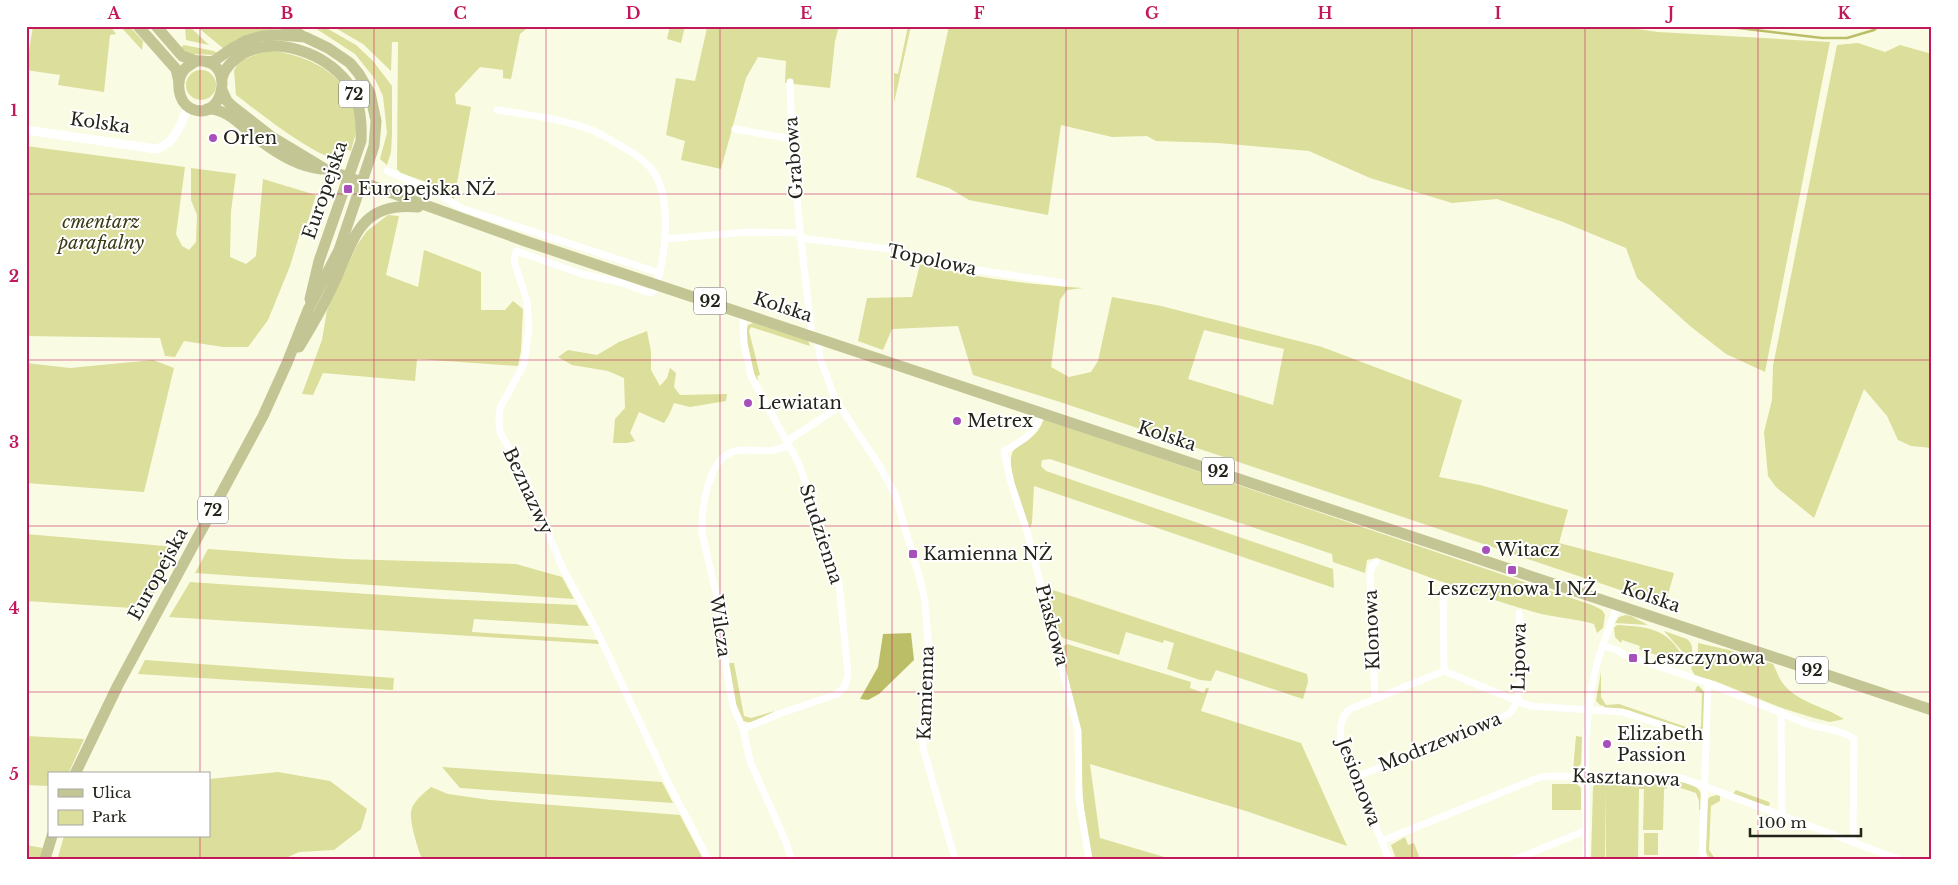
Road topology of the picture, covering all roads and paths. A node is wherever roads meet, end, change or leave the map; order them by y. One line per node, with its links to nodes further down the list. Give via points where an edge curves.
1 (138, 26): 6 (main road, via 176,68)
2 (156, 26): 5 (main road, 92, via 182,56)
3 (285, 26): 4 (main road)
4 (305, 37): 5 (main road, Europejska / 72, via 273,35 251,39 214,61); 22 (main road, Europejska / 72, via 342,57 359,74 373,103 376,128 374,146 339,250)
5 (201, 62): 6 (main road, via 185,69); 8 (main road, 92, via 216,67)
6 (179, 82): 9 (main road, via 180,95)
7 (790, 82): 14 (street, Grabowa)
8 (222, 84): 10 (main road, via 217,102); 15 (main road, 92, via 227,101 263,130); 22 (main road, Europejska / 72, via 226,68 237,57 254,48 282,46 297,49 327,65 348,83 358,103 361,134 356,157 319,261)
9 (190, 107): 10 (main road, 92); 13 (street, Kolska, via 174,138 167,145 153,148)
10 (203, 110): 15 (main road, 92, via 222,111 283,155 310,168)
11 (497, 110): 19 (street, via 574,124 629,150 649,166 661,190 666,217)
12 (735, 129): 14 (street)
13 (26, 130)
14 (792, 139): 18 (street, Grabowa)
15 (325, 169): 17 (main road, Kolska / 92)
16 (387, 171): 20 (street, via 432,190 461,208)
17 (439, 210): 20 (main road, Kolska / 92, via 528,242); 25 (main road, 72, via 394,206 366,221 354,238 322,310)
18 (800, 236): 19 (street, Topolowa, via 749,232); 21 (street, Topolowa, via 897,250 951,266); 24 (street, via 810,327)
19 (665, 239): 20 (street)
20 (658, 278): 23 (main road, Kolska / 92); 53 (street, Beznazwy, via 654,291 649,293 516,251 514,261 527,301 529,326 524,364 502,404 499,424 563,569 597,631)
21 (1064, 283)
22 (308, 310): 25 (main road, Europejska / 72)
23 (745, 313): 24 (main road, Kolska / 92); 28 (street, Studzienna, via 744,343 751,376)
24 (814, 336): 26 (street, Kamienna); 27 (main road, Kolska / 92)
25 (285, 369): 43 (main road, Europejska / 72, via 252,437 118,685)
26 (839, 407): 28 (street, Wilcza); 55 (street, Kamienna, via 892,488 921,583 930,664 923,748)
27 (1042, 412): 31 (main road, Kolska / 92); 56 (street, Piaskowa, via 1030,436 1004,450 1078,731 1079,799)
28 (788, 443): 41 (street, Wilcza, via 773,451 743,450 726,455 711,477 702,514 702,533 718,601 733,706); 41 (street, Studzienna, via 799,464 839,583 848,674 842,691 837,694)
29 (1376, 562): 36 (street, Klonowa, via 1370,575)
30 (1443, 586): 34 (street)
31 (1618, 604): 33 (street); 38 (main road, Kolska / 92)
32 (1519, 613): 37 (street, Lipowa, via 1521,688)
33 (1603, 646): 35 (street); 39 (street, via 1593,680)
34 (1444, 671): 36 (street, Jesionowa); 37 (street)
35 (1708, 683): 40 (street); 42 (street)
36 (1375, 699): 44 (street, Jesionowa, via 1348,711 1340,729 1341,740)
37 (1517, 700): 39 (street, via 1530,706); 44 (street, Modrzewiowa, via 1507,715)
38 (1932, 710)
39 (1590, 711): 42 (street, via 1627,713); 45 (street)
40 (1781, 712): 47 (street); 51 (street, via 1817,727 1843,731 1854,739)
41 (743, 730): 54 (street, Wilcza, via 750,761)
42 (1706, 739): 46 (street)
43 (77, 772)
44 (1356, 776): 50 (street, Jesionowa)
45 (1587, 776): 46 (street, Kasztanowa, via 1678,778); 48 (street); 50 (street, Kasztanowa, via 1548,776 1532,780)
46 (1705, 787): 47 (street, Kasztanowa); 60 (street)
47 (1782, 816): 51 (street, Kasztanowa)
48 (1586, 830): 58 (street); 59 (street)
49 (51, 838): 52 (main road)
50 (1382, 841): 57 (street, Jesionowa)
51 (1853, 842): 61 (street, Kasztanowa)
52 (44, 859)
53 (708, 859)
54 (791, 859)
55 (955, 859)
56 (1090, 859)
57 (1389, 859)
58 (1516, 859)
59 (1586, 859)
60 (1702, 859)
61 (1898, 859)

